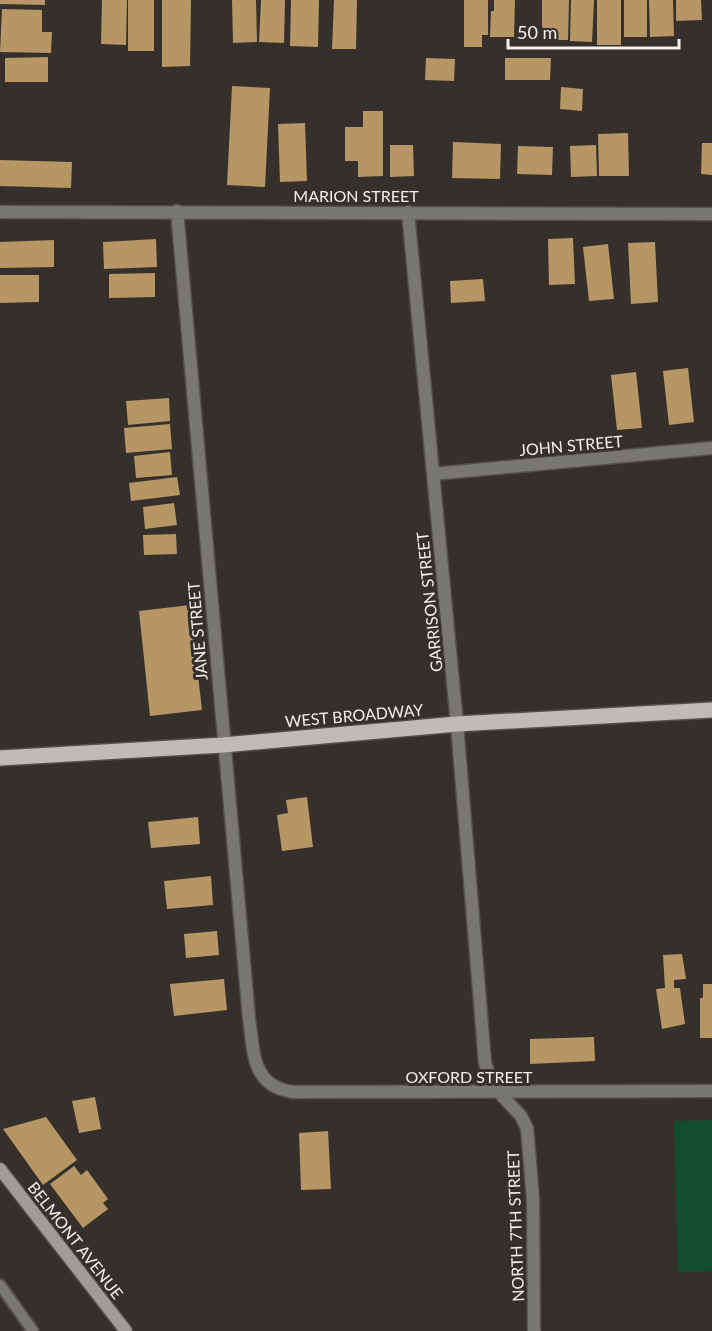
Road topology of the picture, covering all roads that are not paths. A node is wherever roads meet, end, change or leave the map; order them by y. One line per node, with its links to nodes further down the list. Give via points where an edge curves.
1 (177, 211): 2 (street, MARION STREET); 3 (street, MARION STREET); 9 (street, JANE STREET)
2 (0, 212)
3 (408, 212): 4 (street, MARION STREET); 6 (street, GARRISON STREET)
4 (712, 214)
5 (712, 448): 6 (street, JOHN STREET)
6 (433, 474): 8 (street, GARRISON STREET)
7 (712, 710): 8 (main road, WEST BROADWAY)
8 (457, 724): 9 (main road, WEST BROADWAY); 13 (street, GARRISON STREET, via 486,1064 493,1086)
9 (223, 745): 10 (main road, WEST BROADWAY); 11 (street, JANE STREET)
10 (0, 758)
11 (254, 1048): 13 (street, OXFORD STREET, via 256,1066 264,1080 283,1091)
12 (712, 1091): 13 (street, OXFORD STREET)
13 (500, 1093): 18 (street, NORTH 7TH STREET, via 527,1128)
14 (0, 1168): 17 (main road, BELMONT AVENUE)
15 (0, 1286): 16 (lane)
16 (33, 1331)
17 (126, 1331)
18 (534, 1331)

